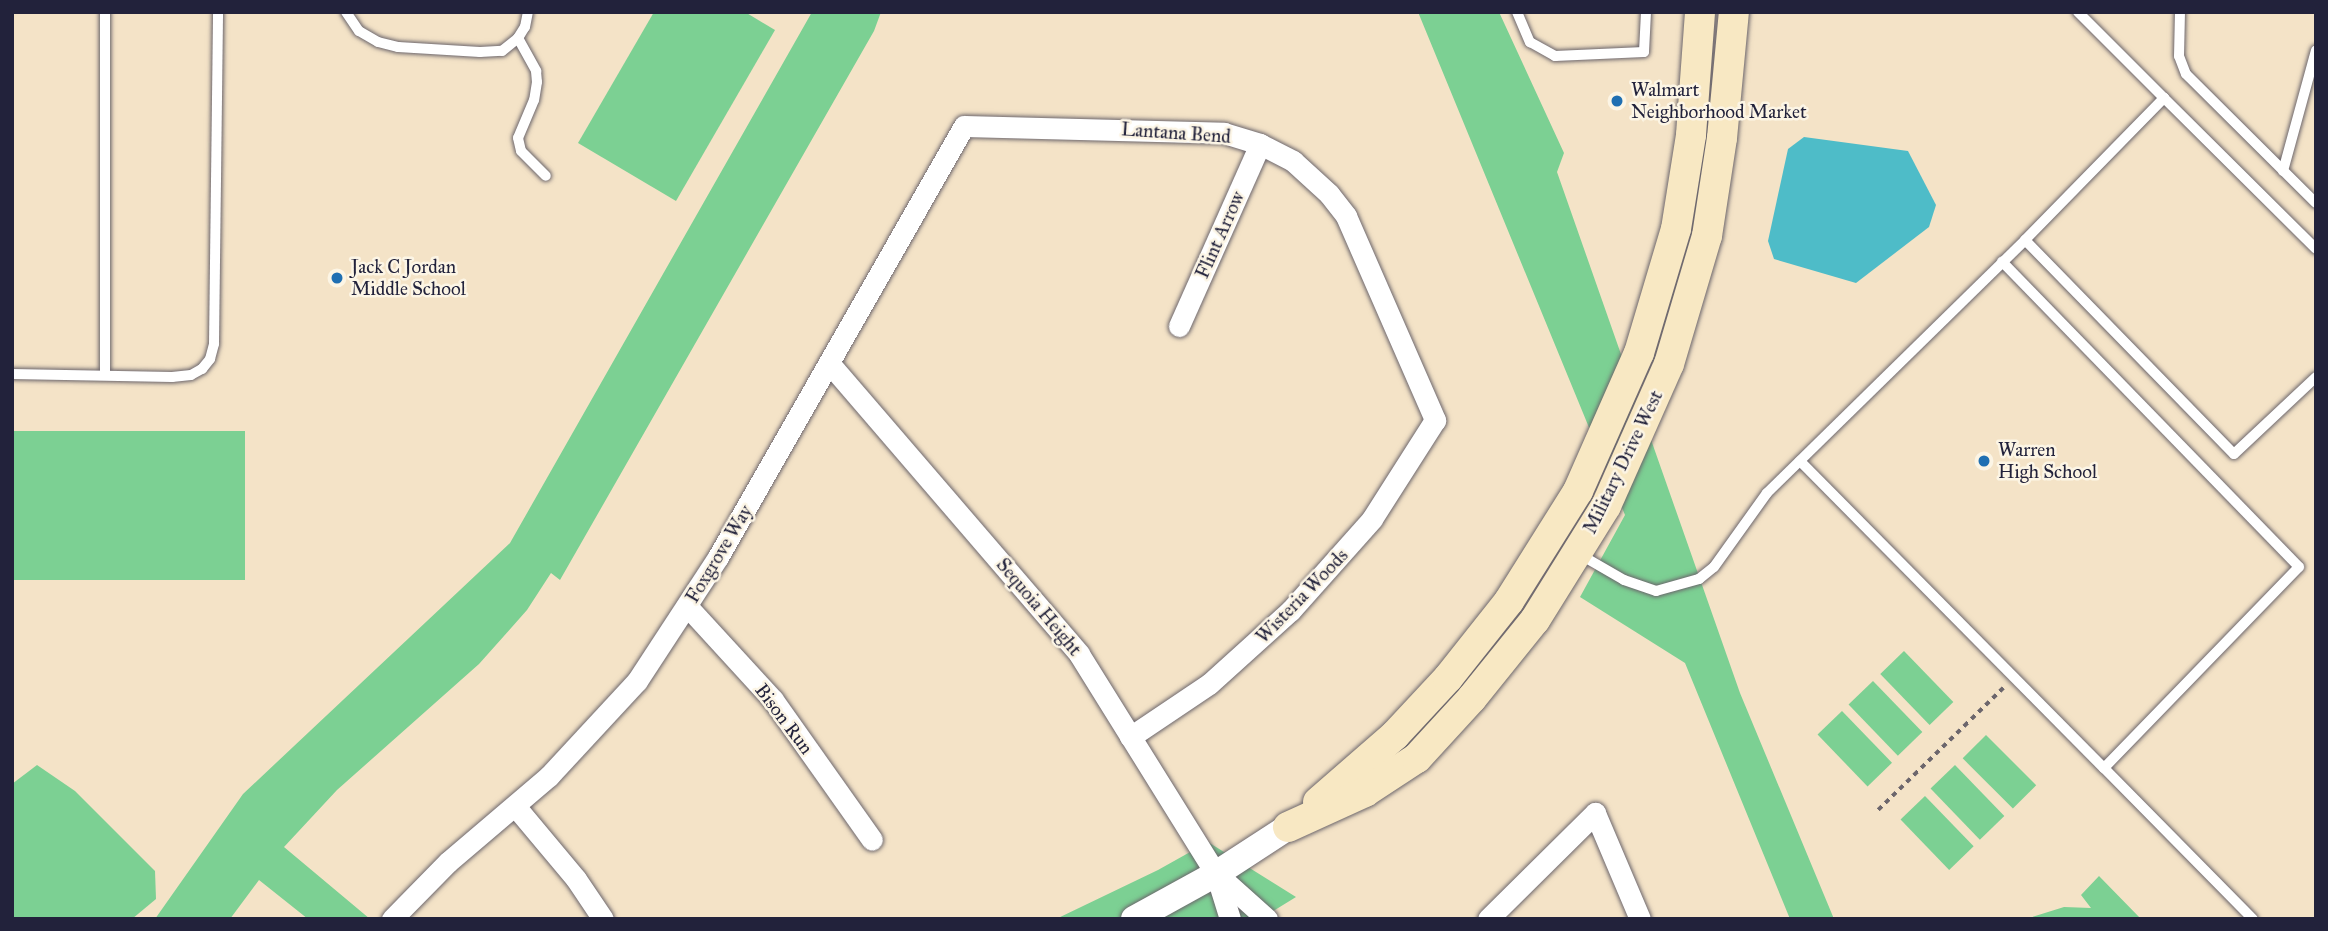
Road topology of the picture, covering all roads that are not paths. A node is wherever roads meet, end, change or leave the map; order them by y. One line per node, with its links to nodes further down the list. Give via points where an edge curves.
1 (105, 12): 25 (lane)
2 (218, 12): 25 (lane, via 214,344 210,359 191,375)
3 (346, 12): 11 (lane, via 359,32 398,47 502,51)
4 (528, 12): 11 (lane)
5 (1517, 12): 6 (lane, via 1530,42 1555,56 1644,52)
6 (1646, 12)
7 (1700, 12): 29 (main road, Military Drive West, via 1690,135 1676,229 1655,306 1610,424 1578,491)
8 (1734, 12): 29 (main road, Military Drive West, via 1708,229 1685,315 1639,437 1606,506)
9 (2078, 12): 13 (lane)
10 (2180, 12): 16 (lane, via 2179,56 2186,74)
11 (518, 38): 17 (lane, via 537,82 518,138 521,150)
12 (2316, 50): 16 (lane)
13 (2164, 98): 19 (lane); 20 (lane)
14 (964, 126): 15 (street, Lantana Bend, via 1190,130 1224,133); 23 (street, Foxgrove Way)
15 (1260, 144): 22 (street, Flint Arrow); 27 (street, Lantana Bend, via 1310,175 1346,216)
16 (2283, 170): 18 (lane)
17 (546, 176)
18 (2316, 204)
19 (2025, 240): 21 (lane); 26 (lane, via 2234,454)
20 (2316, 249)
21 (2002, 262): 28 (lane); 32 (lane, via 2299,567)
22 (1179, 326)
23 (830, 365): 30 (street, Foxgrove Way); 31 (street, Sequoia Height, via 1056,625 1102,688)
24 (12, 374): 25 (lane)
25 (105, 375)
26 (2316, 377)
27 (1435, 420): 31 (street, Wisteria Woods, via 1371,519 1291,610 1209,684)
28 (1800, 461): 29 (lane, via 1767,493 1714,568 1699,579 1656,591 1624,580); 32 (lane)
29 (1565, 545): 34 (main road, Military Drive West, via 1509,601 1420,709)
30 (687, 606): 33 (street, Foxgrove Way, via 637,681); 35 (street, Bison Run, via 773,700)
31 (1130, 737): 36 (street, Sequoia Height)
32 (2104, 768): 44 (lane)
33 (515, 806): 37 (street, Foxgrove Way, via 448,862); 38 (street)
34 (1288, 827): 36 (street, Military Drive West)
35 (872, 840)
36 (1216, 874): 39 (street, Military Drive West); 40 (street, Sequoia Height); 41 (street, Sequoia Height)
37 (392, 919)
38 (603, 919)
39 (1134, 919)
40 (1230, 919)
41 (1267, 919)
42 (1488, 919): 43 (street, via 1595,813)
43 (1640, 919)
44 (2253, 919)

